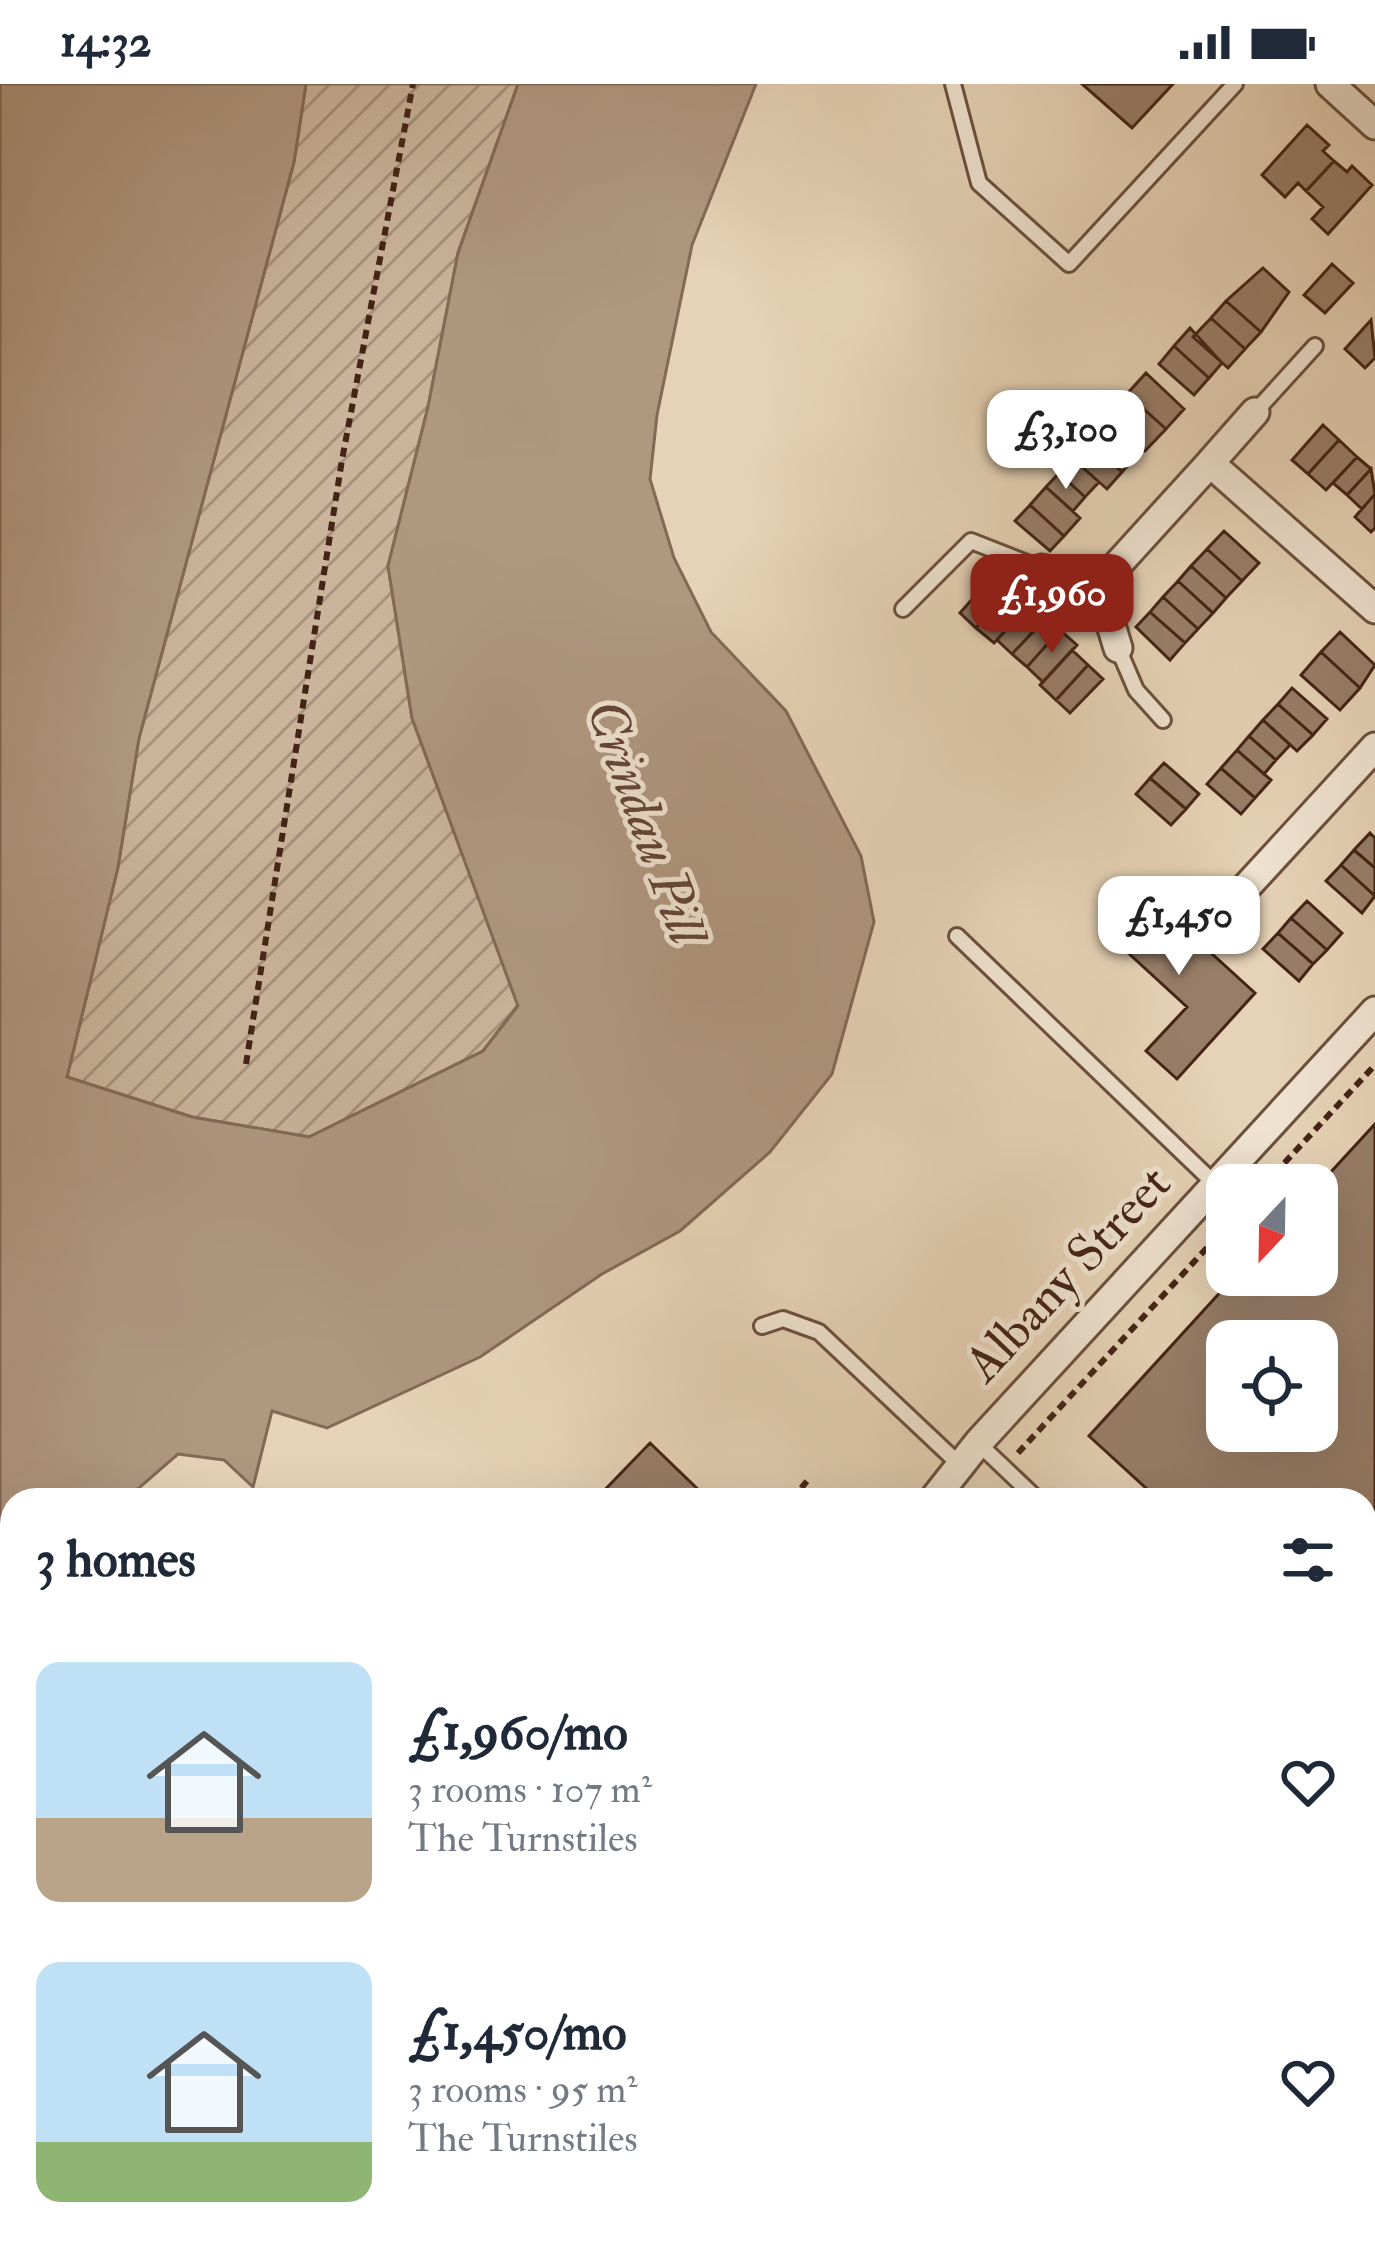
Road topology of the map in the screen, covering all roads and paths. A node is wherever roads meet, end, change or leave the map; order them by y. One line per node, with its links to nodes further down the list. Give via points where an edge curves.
1 (413, 84): 19 (path, via 342,460)
2 (953, 84): 3 (lane, via 979,183 1069,264)
3 (1235, 84)
4 (1330, 84): 5 (street)
5 (1375, 125)
6 (1315, 346): 7 (lane)
7 (1256, 412): 8 (street)
8 (1210, 463): 10 (street); 12 (street)
9 (1042, 569): 10 (street); 11 (lane, via 971,541)
10 (1099, 585): 13 (street)
11 (902, 608)
12 (1375, 609)
13 (1118, 648): 14 (lane, via 1136,690)
14 (1163, 720)
15 (1375, 747): 16 (street)
16 (1228, 907)
17 (957, 936): 23 (lane)
18 (1375, 1010): 21 (street, Albany Street)
19 (247, 1064)
20 (1375, 1065): 22 (path)
21 (1235, 1164)
22 (1283, 1164)
23 (1206, 1175)
24 (1206, 1196): 27 (street, Albany Street)
25 (1206, 1249): 29 (path)
26 (762, 1326): 28 (lane, via 783,1319 818,1332)
27 (978, 1443): 28 (street, Albany Street); 29 (lane)
28 (960, 1466): 32 (street, Albany Street)
29 (1004, 1468): 33 (lane)
30 (807, 1481): 31 (path)
31 (801, 1488)
32 (943, 1488)
33 (1026, 1488)

